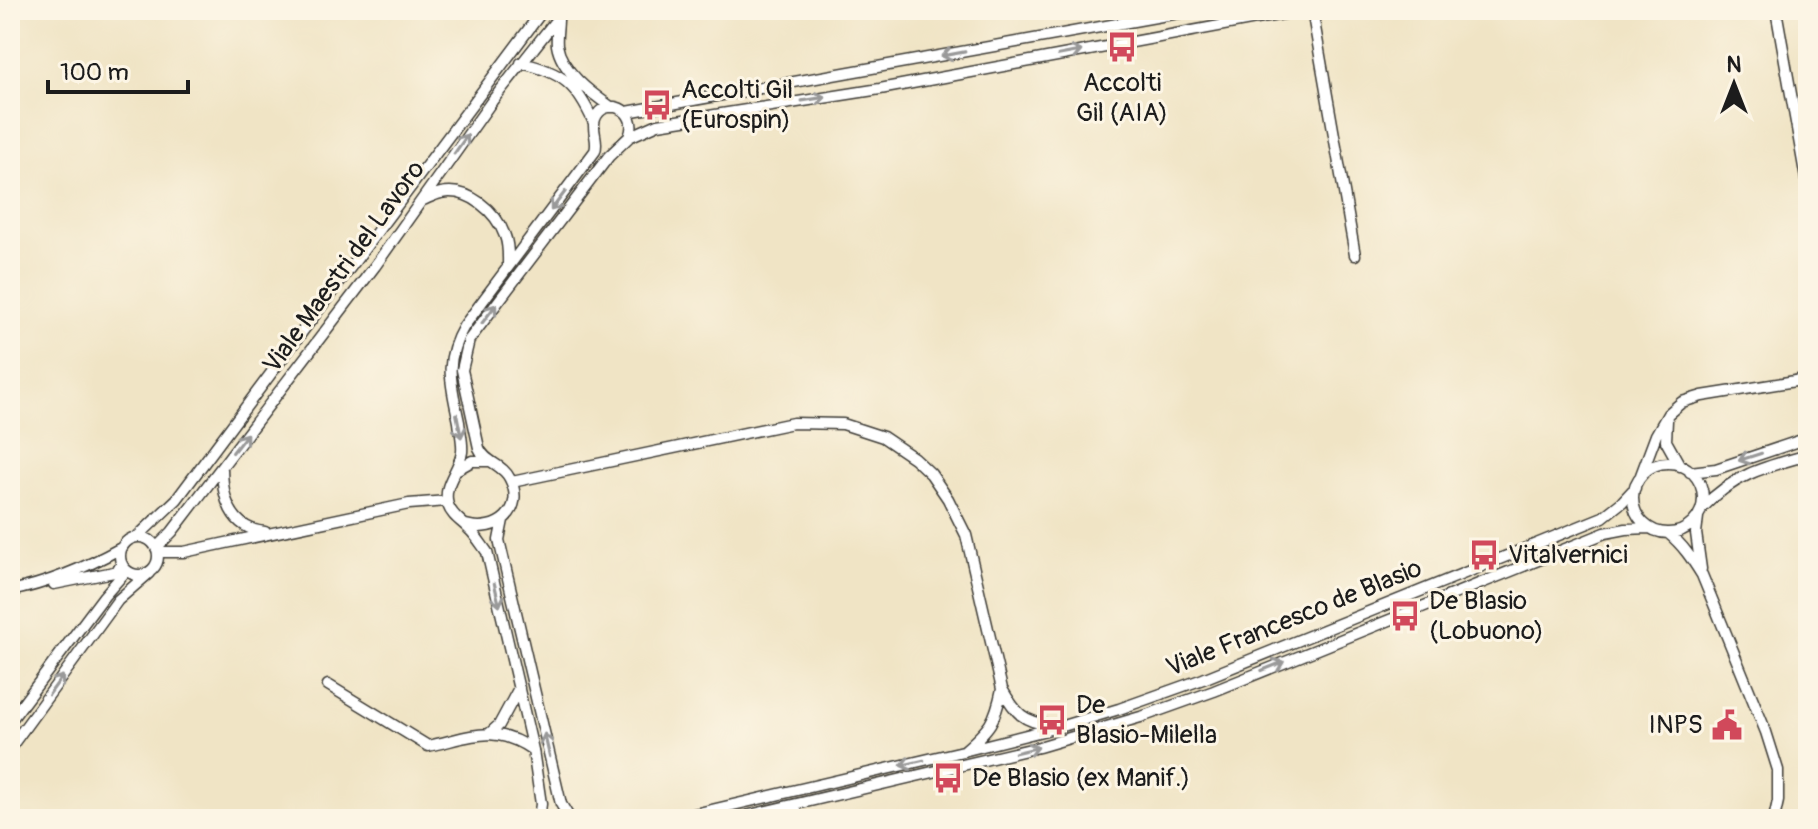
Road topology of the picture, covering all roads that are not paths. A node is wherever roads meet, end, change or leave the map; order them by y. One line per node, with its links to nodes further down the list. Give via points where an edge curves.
1 (543, 10): 36 (street, Viale Maestri del Lavoro, via 177,499)
2 (1195, 10): 9 (street, one-way to 9)
3 (1305, 10): 12 (street, one-way to 3, via 658,124 892,87)
4 (1312, 10): 16 (street)
5 (1776, 10): 14 (street)
6 (561, 14): 7 (street, Viale Maestri del Lavoro); 8 (street, via 557,45 562,60)
7 (521, 63): 10 (street, via 564,79); 15 (street, Viale Maestri del Lavoro, one-way to 7)
8 (611, 107): 9 (street); 10 (street)
9 (627, 112): 12 (street, via 632,122)
10 (594, 123): 11 (street)
11 (596, 136): 13 (street); 17 (street, one-way to 17, via 595,151)
12 (629, 137): 13 (street)
13 (619, 145): 22 (street, one-way to 13, via 479,448 464,384 469,340)
14 (1808, 190)
15 (421, 201): 17 (street, via 458,193 487,209 505,235); 23 (street, Viale Maestri del Lavoro, one-way to 15)
16 (1355, 255)
17 (508, 267): 25 (street, one-way to 25, via 464,326 452,353 451,380 462,442)
18 (1808, 377): 19 (street, via 1702,396 1682,402)
19 (1668, 414): 24 (street, via 1666,441); 28 (street)
20 (1808, 438): 26 (street, one-way to 26, via 1716,469)
21 (1808, 455): 30 (street, via 1734,480)
22 (491, 462): 25 (street, via 472,461); 27 (street)
23 (222, 466): 34 (street, via 225,501 232,512 255,531); 38 (street, Viale Maestri del Lavoro)
24 (1680, 466): 26 (street); 28 (street, via 1649,469)
25 (456, 470): 29 (street, via 446,490)
26 (1690, 472): 30 (street, via 1701,489)
27 (512, 482): 31 (street, via 514,502); 47 (street, via 793,423 843,424 883,437 931,474 957,515)
28 (1637, 483): 33 (street, via 1635,510); 49 (street, Viale Francesco de Blasio, via 1603,517 1168,692)
29 (447, 501): 32 (street); 34 (street)
30 (1700, 513): 35 (street, via 1690,525); 42 (street, via 1696,533)
31 (503, 520): 32 (street, via 485,528); 57 (street, one-way to 31, via 561,804 499,540)
32 (466, 525): 46 (street, one-way to 46, via 487,552)
33 (1649, 528): 35 (street); 54 (street, Viale Francesco de Blasio, one-way to 33, via 1039,747 1144,716 1605,533)
34 (275, 532): 39 (street)
35 (1668, 533): 42 (street)
36 (137, 537): 37 (street); 38 (street, via 148,539)
37 (121, 548): 40 (street); 43 (street)
38 (157, 550): 39 (street); 41 (street)
39 (184, 552): 41 (street)
40 (124, 569): 41 (street, via 137,575); 43 (street); 48 (street)
41 (151, 570): 51 (street, one-way to 41, via 118,600)
42 (1702, 575): 61 (street, via 1778,770)
43 (40, 585): 44 (street)
44 (10, 591)
45 (328, 685): 50 (street, via 428,746)
46 (519, 687): 50 (street); 52 (street)
47 (1002, 689): 49 (street, via 1025,719); 53 (street, via 993,722)
48 (10, 721)
49 (1066, 725): 53 (street, Viale Francesco de Blasio)
50 (490, 733): 52 (street)
51 (10, 748)
52 (533, 750): 55 (street)
53 (963, 751): 58 (street, Viale Francesco de Blasio, one-way to 58)
54 (841, 793): 59 (street, Viale Francesco de Blasio); 60 (street)
55 (539, 819)
56 (548, 819): 57 (street)
57 (570, 819)
58 (673, 819)
59 (733, 819)
60 (771, 819)
61 (1774, 819)

